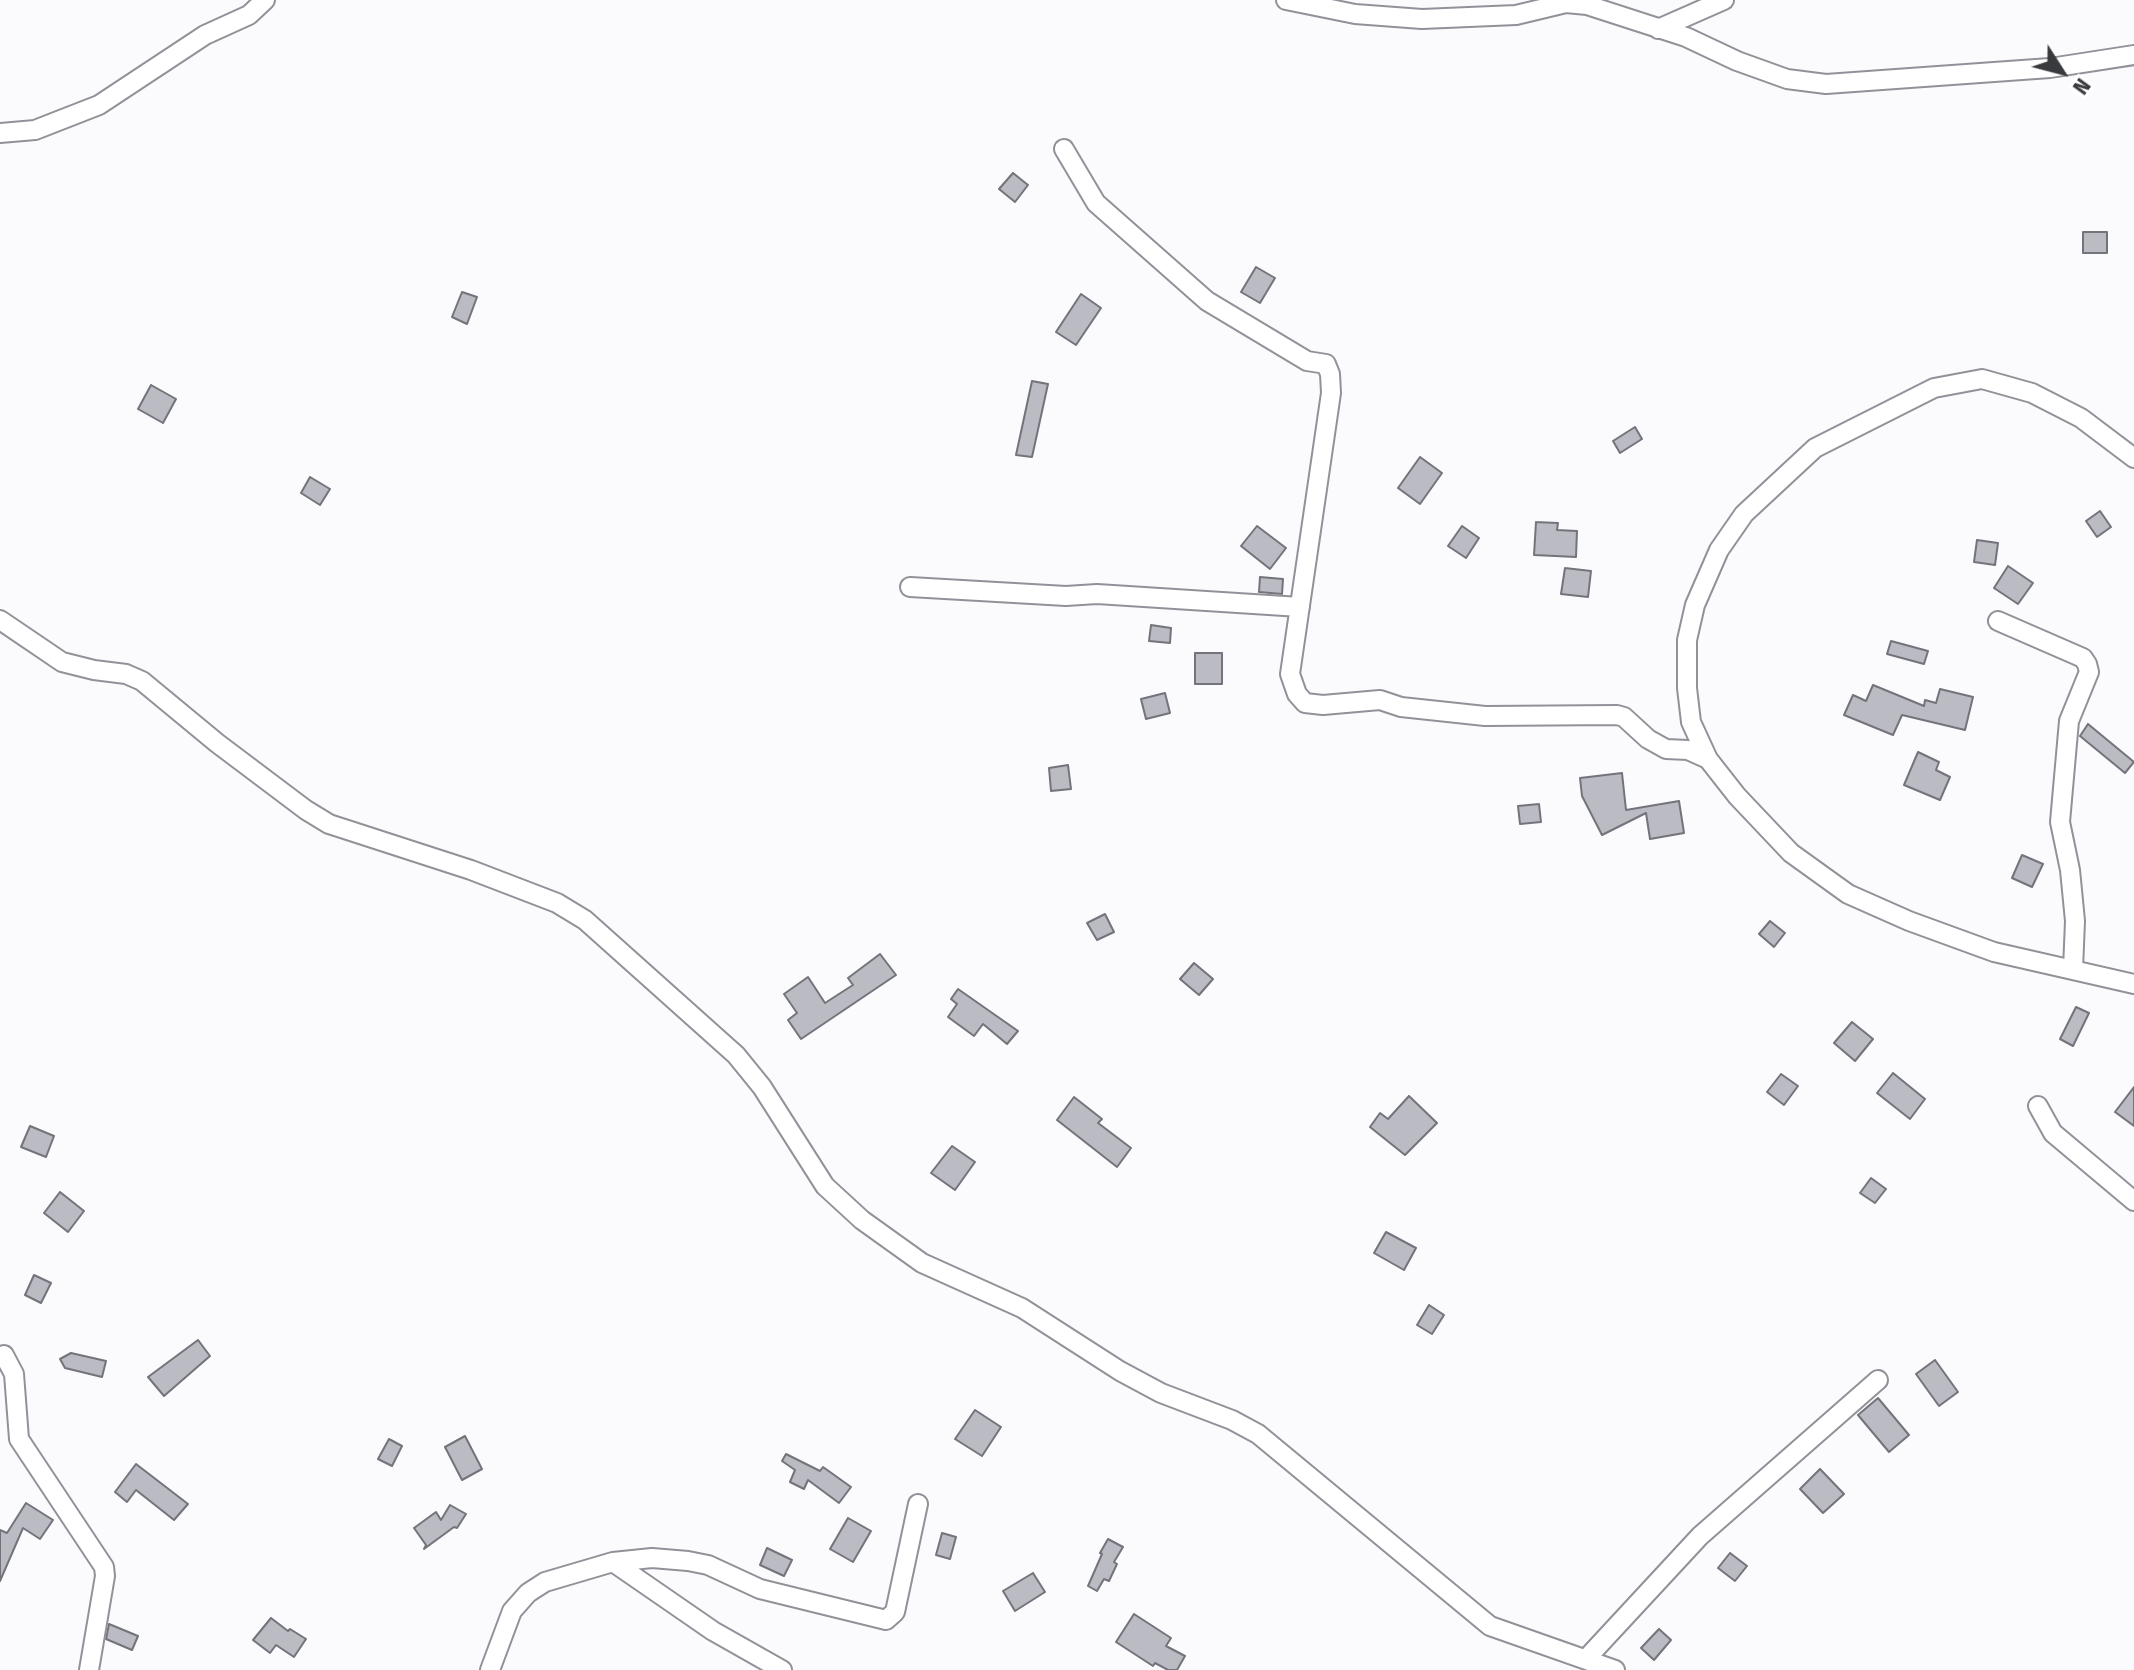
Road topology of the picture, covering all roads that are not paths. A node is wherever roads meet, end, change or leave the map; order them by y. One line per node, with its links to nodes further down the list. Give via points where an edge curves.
1 (265, 0): 6 (street, via 249,15 205,35 99,105 35,130)
2 (1286, 0): 4 (street, via 1355,14 1422,19 1516,15 1566,3)
3 (1724, 0): 4 (street)
4 (1658, 29): 5 (street, via 1787,79 1826,84 2050,68)
5 (2134, 55)
6 (0, 133)
7 (1064, 149): 10 (street, via 1096,203 1207,301 1307,361 1326,364 1331,393)
8 (2134, 458): 13 (street, via 2081,418 2032,393 1982,379 1934,388 1815,448 1744,514 1719,550 1695,605 1687,640 1687,688 1691,722)
9 (910, 587): 10 (street)
10 (1300, 607): 13 (street, via 1290,674 1305,703 1380,700 1485,716 1617,715 1666,749 1688,750)
11 (0, 620): 22 (street, via 62,662 142,681 329,824 471,870 557,903 585,920 736,1055 825,1186 862,1220 922,1263 1022,1308 1147,1386 1258,1434 1490,1626)
12 (1998, 621): 14 (street, via 2083,658 2089,672 2069,721 2060,822 2075,921)
13 (1708, 759): 14 (street, via 1791,853 1848,894 1994,952)
14 (2073, 969): 15 (street)
15 (2134, 984)
16 (2038, 1106): 17 (street, via 2053,1133)
17 (2134, 1201)
18 (4, 1355): 23 (street, via 14,1374 19,1439 104,1567)
19 (1878, 1380): 22 (street, via 1700,1536)
20 (918, 1504): 21 (street, via 895,1612 886,1620 760,1589 708,1565 652,1558)
21 (613, 1562): 24 (street, via 545,1582 528,1593 512,1611); 25 (street, via 713,1631)
22 (1586, 1659): 26 (street)
23 (89, 1670)
24 (490, 1670)
25 (782, 1670)
26 (1615, 1670)

